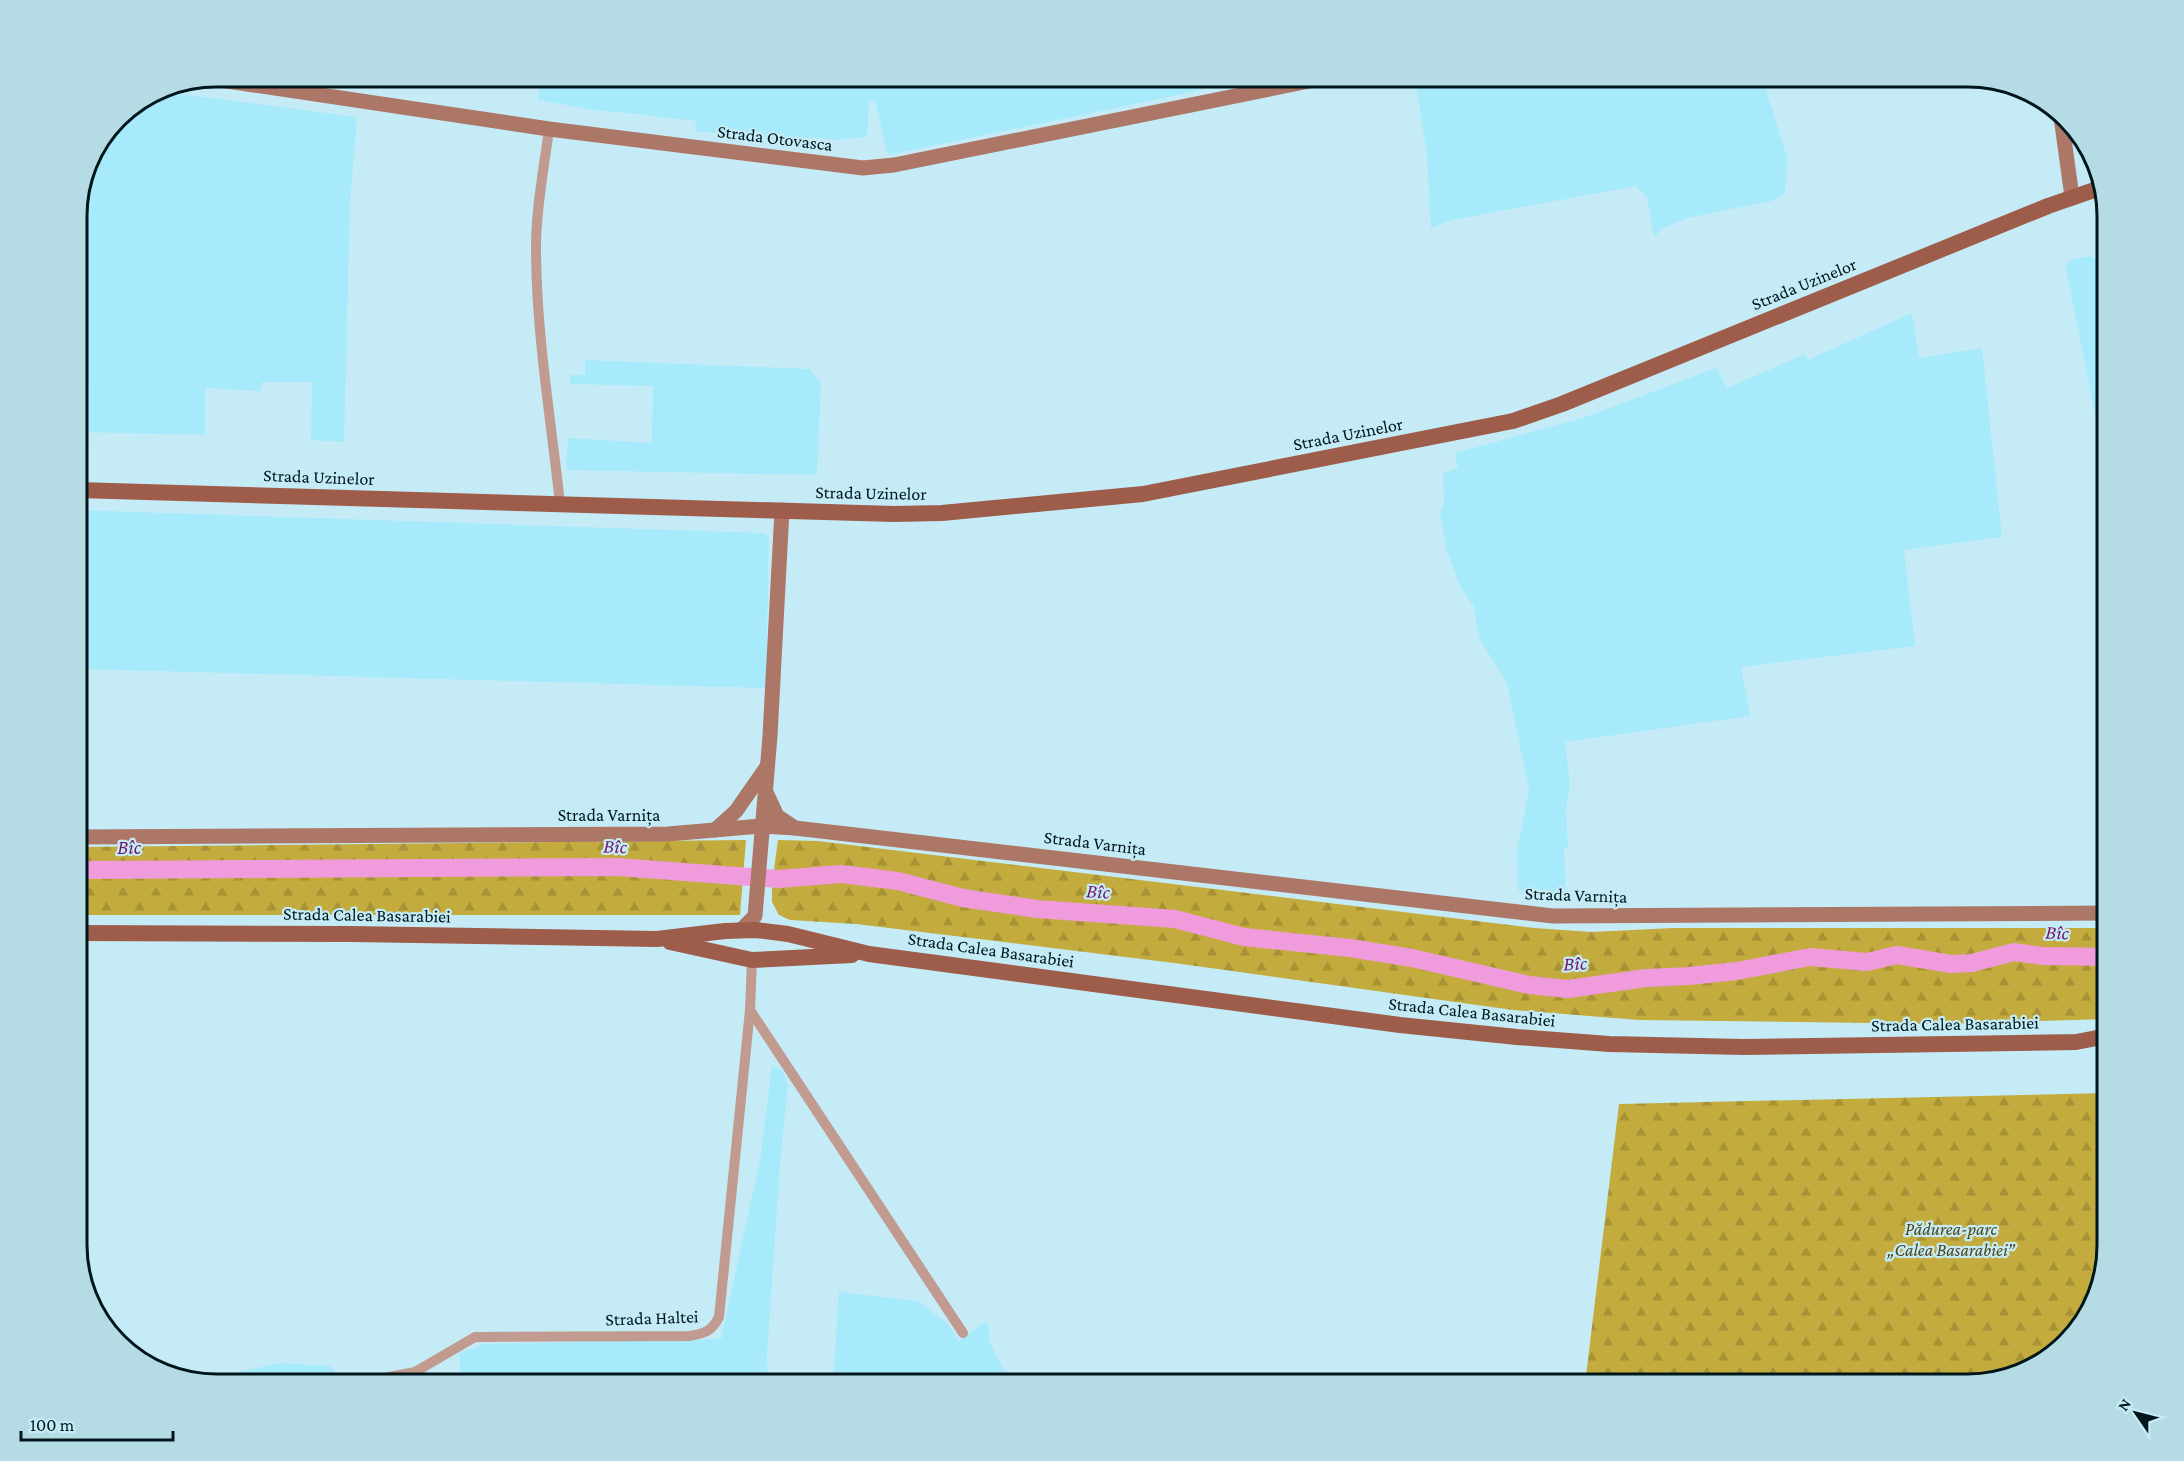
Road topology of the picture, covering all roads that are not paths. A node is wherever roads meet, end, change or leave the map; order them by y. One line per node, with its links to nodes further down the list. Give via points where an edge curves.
1 (267, 87): 3 (street, Strada Otovasca)
2 (1279, 87): 3 (street, Strada Otovasca, via 873,168)
3 (549, 129): 8 (street, via 538,211 537,296)
4 (2063, 129): 6 (street)
5 (2095, 190): 6 (main road, Strada Uzinelor)
6 (2072, 196): 9 (main road, Strada Uzinelor, via 1513,421 1143,494 942,513)
7 (87, 490): 8 (main road, Strada Uzinelor)
8 (560, 504): 9 (main road, Strada Uzinelor)
9 (782, 510): 10 (street)
10 (768, 765): 11 (street); 13 (street, via 746,799)
11 (766, 792): 12 (street, via 777,816); 14 (street)
12 (795, 828): 14 (street, Strada Varnița); 17 (street, Strada Varnița, via 1553,916)
13 (715, 830): 14 (street, Strada Varnița); 15 (street, Strada Varnița, via 668,834)
14 (761, 833): 16 (street)
15 (87, 837)
16 (756, 911): 18 (street); 19 (street)
17 (2097, 913)
18 (741, 930): 19 (main road, Strada Calea Basarabiei); 21 (main road, Strada Calea Basarabiei); 23 (main road, via 738,944)
19 (769, 932): 22 (main road, Strada Calea Basarabiei); 23 (main road, via 770,945)
20 (87, 933): 21 (main road, Strada Calea Basarabiei)
21 (657, 939): 23 (main road, Strada Calea Basarabiei)
22 (869, 954): 23 (main road, Strada Calea Basarabiei); 26 (main road, Strada Calea Basarabiei, via 1400,1025 1609,1044 1744,1047)
23 (752, 959): 24 (street, Strada Haltei)
24 (750, 1010): 28 (street); 29 (street, Strada Haltei, via 719,1317 708,1332 689,1336 475,1337 416,1372)
25 (2097, 1038): 26 (main road, Strada Calea Basarabiei)
26 (2076, 1042): 27 (main road, Strada Calea Basarabiei)
27 (2097, 1047)
28 (963, 1333)
29 (405, 1374)

